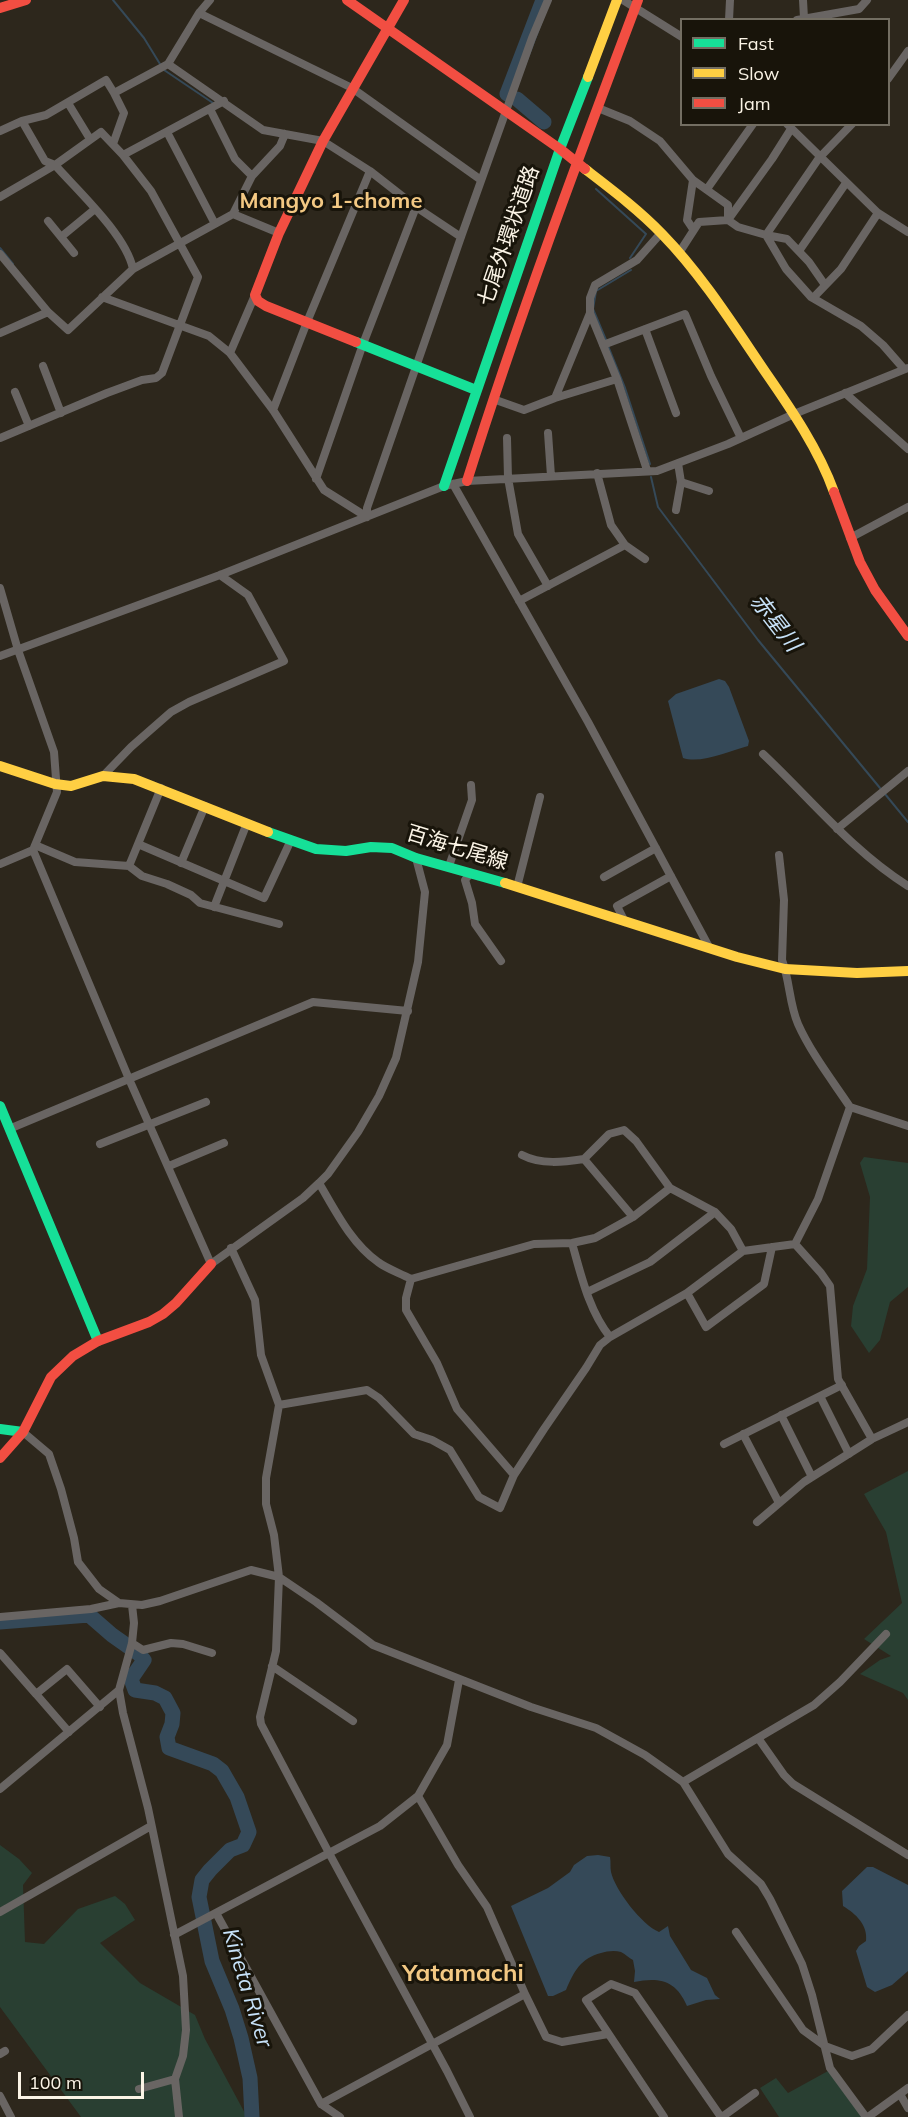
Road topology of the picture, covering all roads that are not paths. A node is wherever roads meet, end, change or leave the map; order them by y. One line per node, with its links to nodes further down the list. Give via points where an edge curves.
1 (26, 0): 12 (main road)
2 (210, 0): 13 (street)
3 (347, 0): 17 (main road)
4 (404, 0): 17 (main road)
5 (548, 0): 28 (street)
6 (617, 0): 39 (main road, 七尾外環状道路)
7 (623, 0): 11 (street)
8 (730, 0): 14 (street)
9 (803, 0): 15 (street)
10 (867, 0): 16 (street, via 859,9)
11 (636, 4): 18 (street); 26 (main road, 七尾外環状道路)
12 (0, 8)
13 (199, 13): 20 (street); 22 (street)
14 (729, 18)
15 (800, 18)
16 (806, 18)
17 (387, 28): 22 (main road); 28 (main road)
18 (680, 37)
19 (908, 51): 21 (street)
20 (168, 64): 23 (street); 24 (street)
21 (890, 76)
22 (352, 88): 37 (main road); 46 (street)
23 (114, 93): 25 (street, via 106,80); 38 (street, via 124,113)
24 (224, 101): 27 (street); 35 (street, via 263,130)
25 (68, 102): 29 (street, via 46,116); 36 (street)
26 (598, 108): 42 (main road, 七尾外環状道路); 47 (street, via 630,121 660,141)
27 (210, 109): 34 (street); 45 (street, via 235,159)
28 (506, 112): 39 (main road); 46 (street)
29 (22, 121): 33 (street); 43 (street, via 45,161)
30 (752, 126): 49 (street)
31 (850, 126): 41 (street)
32 (789, 127): 41 (street); 55 (street, via 772,159)
33 (0, 131)
34 (167, 132): 40 (street); 57 (street)
35 (285, 134): 37 (street); 45 (street, via 280,146)
36 (90, 139): 38 (street, via 101,132); 43 (street)
37 (323, 141): 44 (street); 60 (main road)
38 (113, 144): 40 (street)
39 (560, 148): 42 (main road); 88 (main road, 七尾外環状道路)
40 (123, 154): 65 (street, via 152,191)
41 (819, 158): 48 (street); 62 (street)
42 (577, 162): 61 (main road); 92 (main road, 七尾外環状道路)
43 (55, 165): 50 (street); 52 (street)
44 (370, 171): 51 (street); 77 (street)
45 (252, 176): 54 (street)
46 (481, 180): 64 (street)
47 (693, 180): 49 (street); 58 (street, via 687,220)
48 (846, 183): 53 (street); 66 (street)
49 (707, 189): 55 (street, via 728,205)
50 (0, 197)
51 (416, 207): 64 (street); 81 (street)
52 (95, 209): 63 (street); 70 (street, via 121,241)
53 (878, 213): 59 (street); 71 (street, via 841,269)
54 (233, 214): 57 (street); 60 (street)
55 (728, 220): 58 (street, via 699,222); 62 (street)
56 (48, 221): 63 (street)
57 (215, 224): 65 (street)
58 (693, 229): 69 (street)
59 (908, 232)
60 (279, 233): 72 (main road)
61 (661, 233): 69 (main road); 76 (street, via 637,260 595,285)
62 (766, 235): 66 (street, via 788,239); 74 (street, via 786,269)
63 (61, 237): 67 (street)
64 (460, 237): 85 (street)
65 (180, 243): 70 (street); 78 (street, via 198,277)
66 (799, 251): 71 (street)
67 (74, 253)
68 (0, 254): 75 (street)
69 (680, 254): 96 (main road, via 729,317)
70 (133, 269): 73 (street)
71 (825, 285): 74 (street)
72 (255, 295): 77 (main road, via 266,306); 83 (street)
73 (102, 297): 75 (street, via 68,330); 78 (street)
74 (813, 298): 86 (street, via 861,326)
75 (48, 312): 80 (street)
76 (590, 313): 82 (street); 91 (street)
77 (307, 322): 81 (main road); 93 (street)
78 (180, 326): 83 (street, via 210,336); 94 (street, via 162,373 156,378)
79 (645, 329): 82 (street); 95 (street); 101 (street, via 685,314)
80 (0, 333)
81 (363, 344): 85 (main road); 108 (street)
82 (603, 345): 87 (street)
83 (230, 353): 93 (street)
84 (43, 366): 94 (street)
85 (416, 367): 88 (main road); 115 (street)
86 (906, 369): 90 (street)
87 (617, 379): 91 (street); 104 (street)
88 (476, 390): 111 (main road, 七尾外環状道路)
89 (15, 392): 97 (street)
90 (845, 393): 96 (street); 102 (street)
91 (555, 398): 92 (street, via 524,410)
92 (493, 399): 109 (main road, 七尾外環状道路)
93 (273, 410): 108 (street)
94 (61, 413): 97 (street)
95 (676, 413)
96 (794, 414): 101 (street); 116 (main road, via 831,483)
97 (29, 426): 99 (street)
98 (548, 433): 106 (street)
99 (0, 438)
100 (507, 438): 107 (street)
101 (741, 438): 103 (street)
102 (908, 449)
103 (678, 463): 104 (street, via 657,471); 110 (street)
104 (646, 470): 105 (street)
105 (597, 473): 106 (street); 117 (street, via 611,525)
106 (551, 476): 107 (street)
107 (508, 478): 109 (street); 120 (street, via 518,534)
108 (316, 479): 115 (street, via 324,490)
109 (467, 481): 111 (street)
110 (681, 482): 112 (street); 114 (street)
111 (448, 485): 115 (street); 122 (street)
112 (709, 490)
113 (908, 507): 116 (street)
114 (676, 510)
115 (367, 517): 119 (street)
116 (850, 538): 123 (main road, via 875,590)
117 (625, 545): 118 (street); 120 (street)
118 (645, 559)
119 (220, 575): 124 (street); 129 (street, via 248,595 284,661 171,712)
120 (548, 585): 122 (street)
121 (0, 588): 124 (street)
122 (519, 601): 140 (street)
123 (908, 636)
124 (18, 650): 125 (street); 130 (street, via 54,752)
125 (0, 656)
126 (763, 754): 136 (street)
127 (0, 766): 130 (main road, 百海七尾線)
128 (908, 771): 136 (street)
129 (103, 776): 130 (main road, 百海七尾線, via 71,786); 132 (main road, 百海七尾線, via 134,779)
130 (56, 783): 139 (street, via 57,792)
131 (471, 785): 146 (street, via 472,800)
132 (161, 788): 134 (main road, 百海七尾線); 138 (street)
133 (540, 797): 152 (street)
134 (205, 806): 135 (main road, 百海七尾線); 143 (street)
135 (247, 823): 137 (main road, 百海七尾線); 150 (street)
136 (837, 829): 151 (street)
137 (291, 840): 142 (main road, 百海七尾線, via 316,849 392,848); 150 (street, via 264,898)
138 (138, 844): 143 (street); 145 (street)
139 (34, 847): 144 (street); 145 (street, via 75,862); 161 (street)
140 (656, 848): 148 (street); 149 (street)
141 (779, 855): 158 (street)
142 (416, 858): 146 (main road, 百海七尾線); 160 (street, via 424,905)
143 (181, 863): 150 (street)
144 (0, 864)
145 (129, 866): 153 (street, via 142,876)
146 (449, 866): 147 (main road, 百海七尾線)
147 (471, 873): 152 (main road, 百海七尾線); 157 (street, via 465,880 475,924)
148 (671, 876): 154 (street, via 617,906); 156 (street)
149 (604, 877)
150 (224, 881): 153 (street)
151 (908, 886)
152 (517, 887): 154 (main road, 百海七尾線)
153 (214, 907): 155 (street)
154 (625, 922): 156 (main road, 百海七尾線)
155 (279, 924)
156 (709, 948): 158 (main road, 百海七尾線)
157 (501, 961)
158 (785, 969): 159 (main road, 百海七尾線); 164 (street, via 798,1023)
159 (908, 971)
160 (408, 1011): 161 (street, via 313,1002); 173 (street, via 396,1058 379,1096 358,1132)
161 (129, 1079): 165 (street); 167 (street)
162 (206, 1102): 165 (street)
163 (0, 1106): 167 (main road)
164 (850, 1107): 166 (street); 178 (street, via 818,1199)
165 (149, 1124): 169 (street); 172 (street)
166 (908, 1126)
167 (5, 1130): 187 (main road)
168 (224, 1143): 172 (street)
169 (100, 1144)
170 (522, 1155): 171 (street, via 560,1162)
171 (584, 1159): 174 (street, via 609,1134 624,1130); 176 (street)
172 (168, 1166): 182 (street)
173 (319, 1183): 180 (street); 183 (street, via 366,1252)
174 (670, 1188): 175 (street); 176 (street)
175 (715, 1212): 181 (street, via 731,1228); 184 (street, via 650,1262)
176 (633, 1217): 177 (street, via 595,1238)
177 (572, 1243): 183 (street, via 534,1244); 184 (street)
178 (795, 1244): 179 (street); 188 (street, via 830,1286 838,1378)
179 (772, 1247): 181 (street); 185 (street, via 764,1284 706,1327)
180 (231, 1248): 182 (street); 190 (street, via 255,1300 261,1355)
181 (742, 1251): 185 (street)
182 (211, 1264): 187 (main road, via 163,1314)
183 (411, 1279): 200 (street, via 406,1310 437,1363 452,1400)
184 (587, 1292): 186 (street, via 599,1323)
185 (687, 1293): 186 (street)
186 (610, 1337): 200 (street, via 600,1345)
187 (98, 1341): 194 (main road, via 73,1356 51,1377)
188 (842, 1385): 189 (street); 196 (street)
189 (820, 1396): 191 (street); 198 (street)
190 (279, 1405): 200 (street, via 367,1390 414,1434 450,1450 479,1497 500,1508); 204 (street, via 266,1478)
191 (781, 1415): 195 (street); 201 (street)
192 (908, 1422): 196 (street)
193 (0, 1429): 194 (main road)
194 (23, 1432): 199 (main road); 205 (street, via 49,1454 78,1562 99,1589)
195 (743, 1434): 197 (street); 202 (street)
196 (872, 1439): 198 (street)
197 (724, 1444)
198 (849, 1454): 201 (street)
199 (0, 1458)
200 (514, 1475)
201 (812, 1477): 202 (street)
202 (779, 1503): 203 (street)
203 (757, 1522)
204 (279, 1577): 206 (street, via 251,1570 160,1601); 212 (street); 213 (street, via 373,1645)
205 (119, 1603): 206 (street); 207 (street)
206 (132, 1605): 209 (street)
207 (0, 1617)
208 (886, 1634): 219 (street, via 814,1705)
209 (131, 1647): 211 (street, via 143,1650 171,1643); 214 (street)
210 (0, 1653): 215 (street)
211 (212, 1653)
212 (272, 1666): 217 (street); 224 (street, via 261,1724)
213 (459, 1680): 220 (street, via 596,1728); 222 (street, via 447,1745)
214 (119, 1690): 216 (street); 223 (street)
215 (36, 1694): 216 (street, via 67,1669); 218 (street)
216 (100, 1707): 218 (street)
217 (353, 1722)
218 (69, 1732): 221 (street)
219 (758, 1738): 220 (street); 225 (street, via 793,1784)
220 (683, 1782): 234 (street, via 728,1854 770,1899 802,1964)
221 (0, 1789)
222 (418, 1796): 224 (street, via 380,1826); 230 (street, via 487,1907)
223 (151, 1826): 226 (street); 229 (street)
224 (328, 1853): 227 (street); 233 (street)
225 (908, 1855)
226 (0, 1912)
227 (216, 1913): 229 (street); 241 (street)
228 (736, 1932): 234 (street, via 803,2030)
229 (174, 1935): 235 (street, via 183,1976 186,2030)
230 (525, 1994): 232 (street, via 546,2037 562,2042); 233 (street)
231 (908, 2015): 234 (street, via 872,2049 852,2056)
232 (608, 2034): 247 (street); 248 (street, via 586,2000 611,1984 635,1993)
233 (432, 2044): 241 (street); 246 (street)
234 (825, 2046): 249 (street, via 830,2068)
235 (175, 2079): 237 (street); 244 (street)
236 (908, 2088): 239 (street)
237 (139, 2089)
238 (755, 2093): 248 (street)
239 (900, 2094): 242 (street); 249 (street)
240 (0, 2096): 243 (street)
241 (321, 2104): 245 (street)
242 (908, 2108)
243 (11, 2117)
244 (179, 2117)
245 (340, 2117)
246 (470, 2117)
247 (664, 2117)
248 (722, 2117)
249 (867, 2117)

